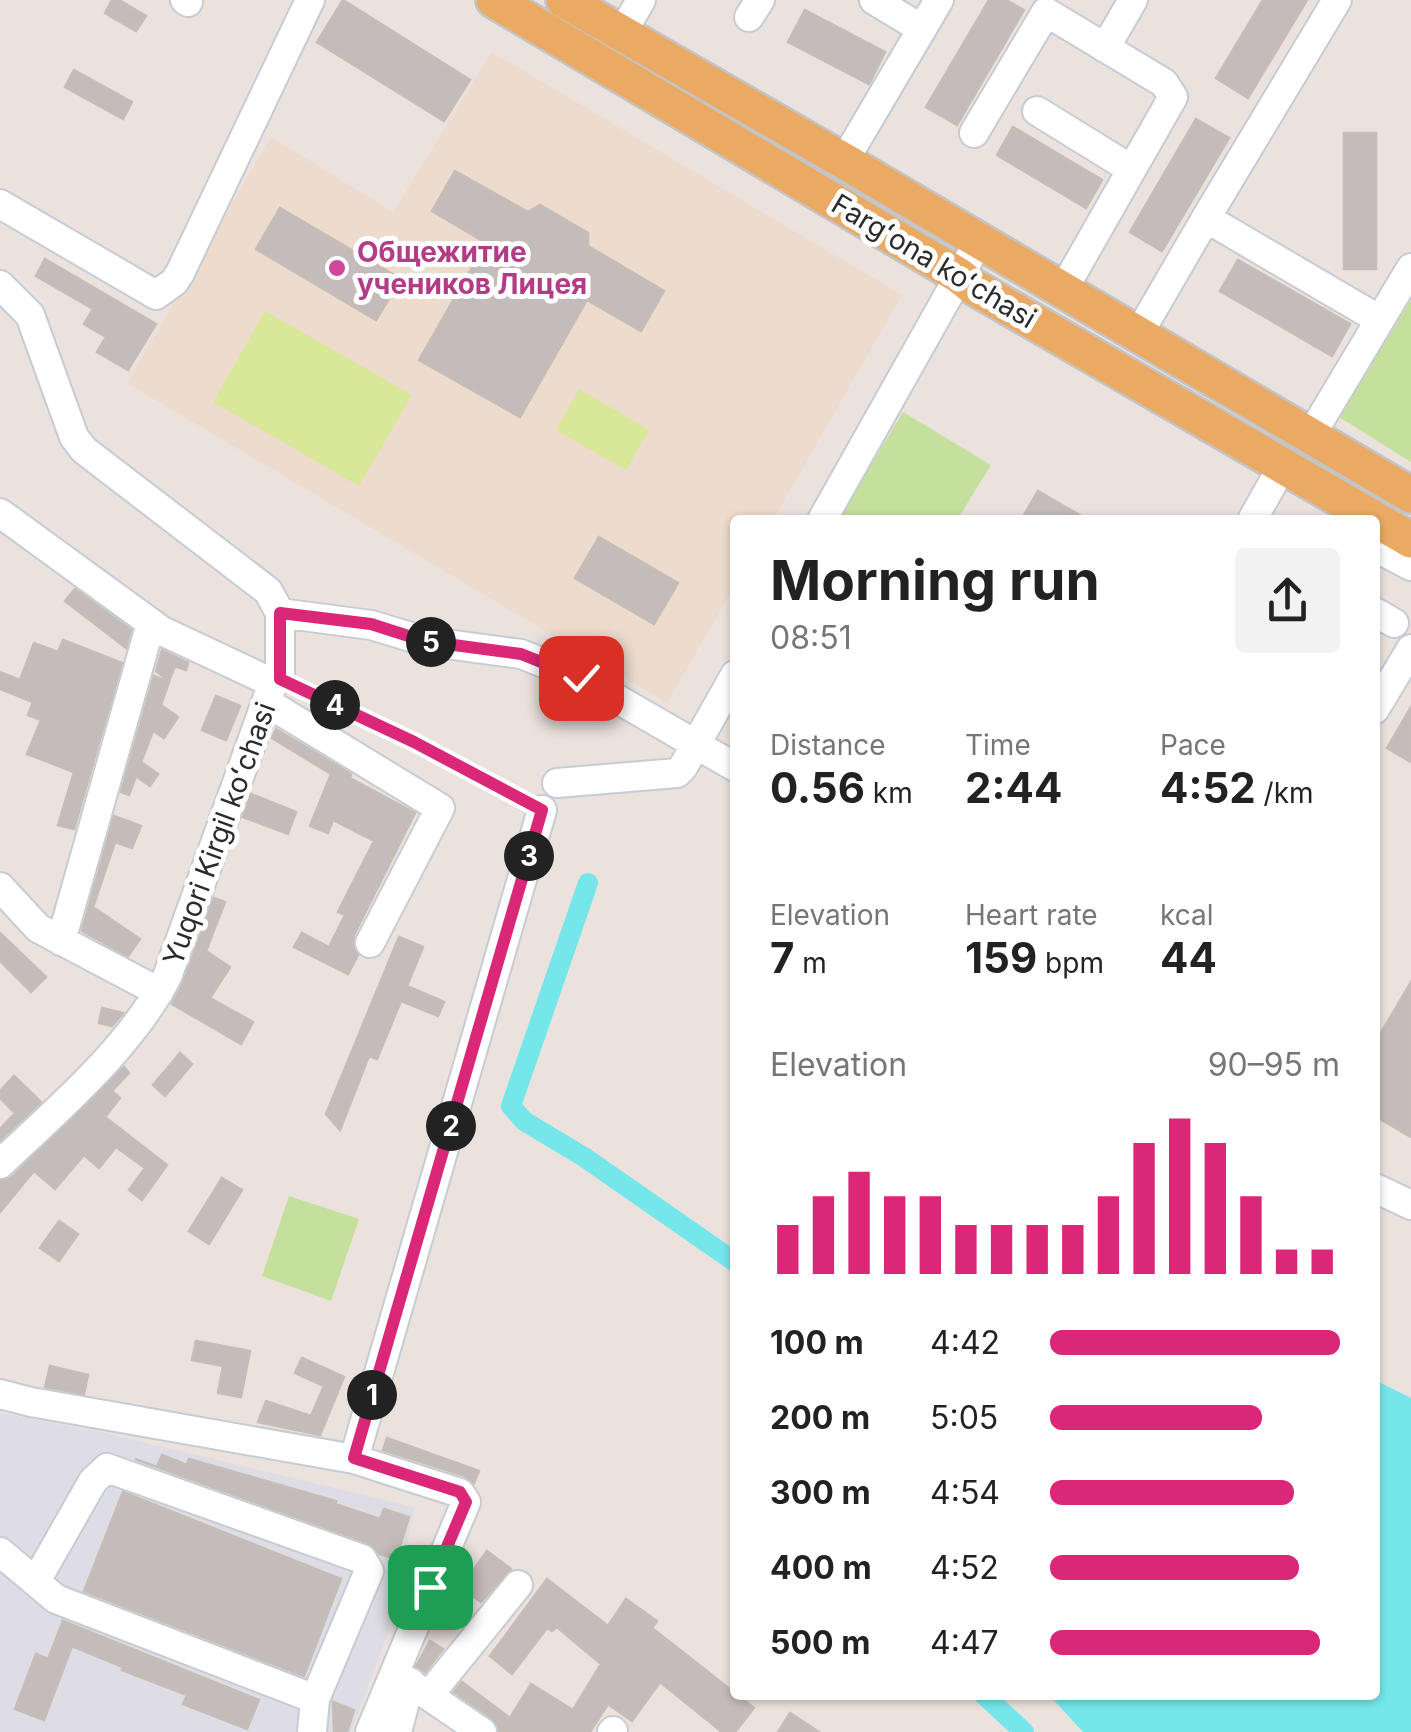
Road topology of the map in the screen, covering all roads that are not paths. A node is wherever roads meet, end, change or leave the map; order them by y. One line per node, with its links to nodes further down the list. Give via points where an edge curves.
1 (310, 0): 17 (street, via 180,272 156,295)
2 (494, 0): 21 (main road, Fargʻona koʻchasi)
3 (564, 0): 11 (main road, Fargʻona koʻchasi)
4 (641, 0): 11 (street)
5 (874, 0): 10 (street)
6 (939, 0): 10 (street)
7 (1134, 0): 12 (street)
8 (1337, 0): 18 (street)
9 (1042, 4): 12 (street); 14 (street)
10 (922, 29): 15 (street)
11 (622, 33): 15 (main road, Fargʻona koʻchasi)
12 (1105, 48): 16 (street, via 1164,83 1173,97)
13 (1038, 111): 16 (street)
14 (974, 134)
15 (844, 160): 19 (main road, Fargʻona koʻchasi)
16 (1131, 169): 23 (street)
17 (0, 204)
18 (1206, 218): 24 (street); 25 (street)
19 (979, 241): 21 (street); 23 (main road, Fargʻona koʻchasi)
20 (1411, 268): 24 (street)
21 (958, 275): 27 (main road, Fargʻona koʻchasi); 30 (street)
22 (0, 285): 35 (street, via 30,316 84,450 268,591)
23 (1062, 290): 25 (main road, Fargʻona koʻchasi)
24 (1380, 320): 26 (street)
25 (1138, 335): 26 (main road, Fargʻona koʻchasi)
26 (1311, 435): 28 (main road, Fargʻona koʻchasi)
27 (1283, 465): 31 (street); 32 (main road, Fargʻona koʻchasi)
28 (1411, 495)
29 (0, 514): 36 (street)
30 (825, 515)
31 (1255, 515)
32 (1355, 515)
33 (1386, 537): 34 (street)
34 (1411, 566)
35 (280, 613): 38 (street); 41 (street, via 521,654 581,678)
36 (151, 623): 38 (street); 46 (street)
37 (1411, 649): 40 (street)
38 (273, 688): 47 (street, via 440,808); 48 (street, Yuqori Kirgil koʻchasi)
39 (730, 689): 41 (street)
40 (1380, 701)
41 (696, 744): 42 (street); 43 (street, via 677,773)
42 (730, 764)
43 (557, 784)
44 (542, 810): 53 (street)
45 (0, 887): 46 (street, Yuqori Kirgil koʻchasi, via 38,928)
46 (61, 940): 48 (street, Yuqori Kirgil koʻchasi)
47 (370, 943)
48 (159, 992): 49 (street, Yuqori Kirgil koʻchasi, via 149,1011)
49 (0, 1164)
50 (1380, 1190): 51 (street)
51 (1411, 1204)
52 (0, 1394): 53 (street)
53 (354, 1458): 57 (street, via 460,1492 466,1502)
54 (0, 1552): 55 (street)
55 (36, 1581): 58 (street, via 56,1599); 58 (street, via 107,1468 362,1559 369,1571)
56 (518, 1586): 57 (street)
57 (411, 1684): 60 (street); 61 (street); 62 (street)
58 (314, 1699): 59 (street)
59 (312, 1732)
60 (370, 1732)
61 (397, 1732)
62 (482, 1732)

